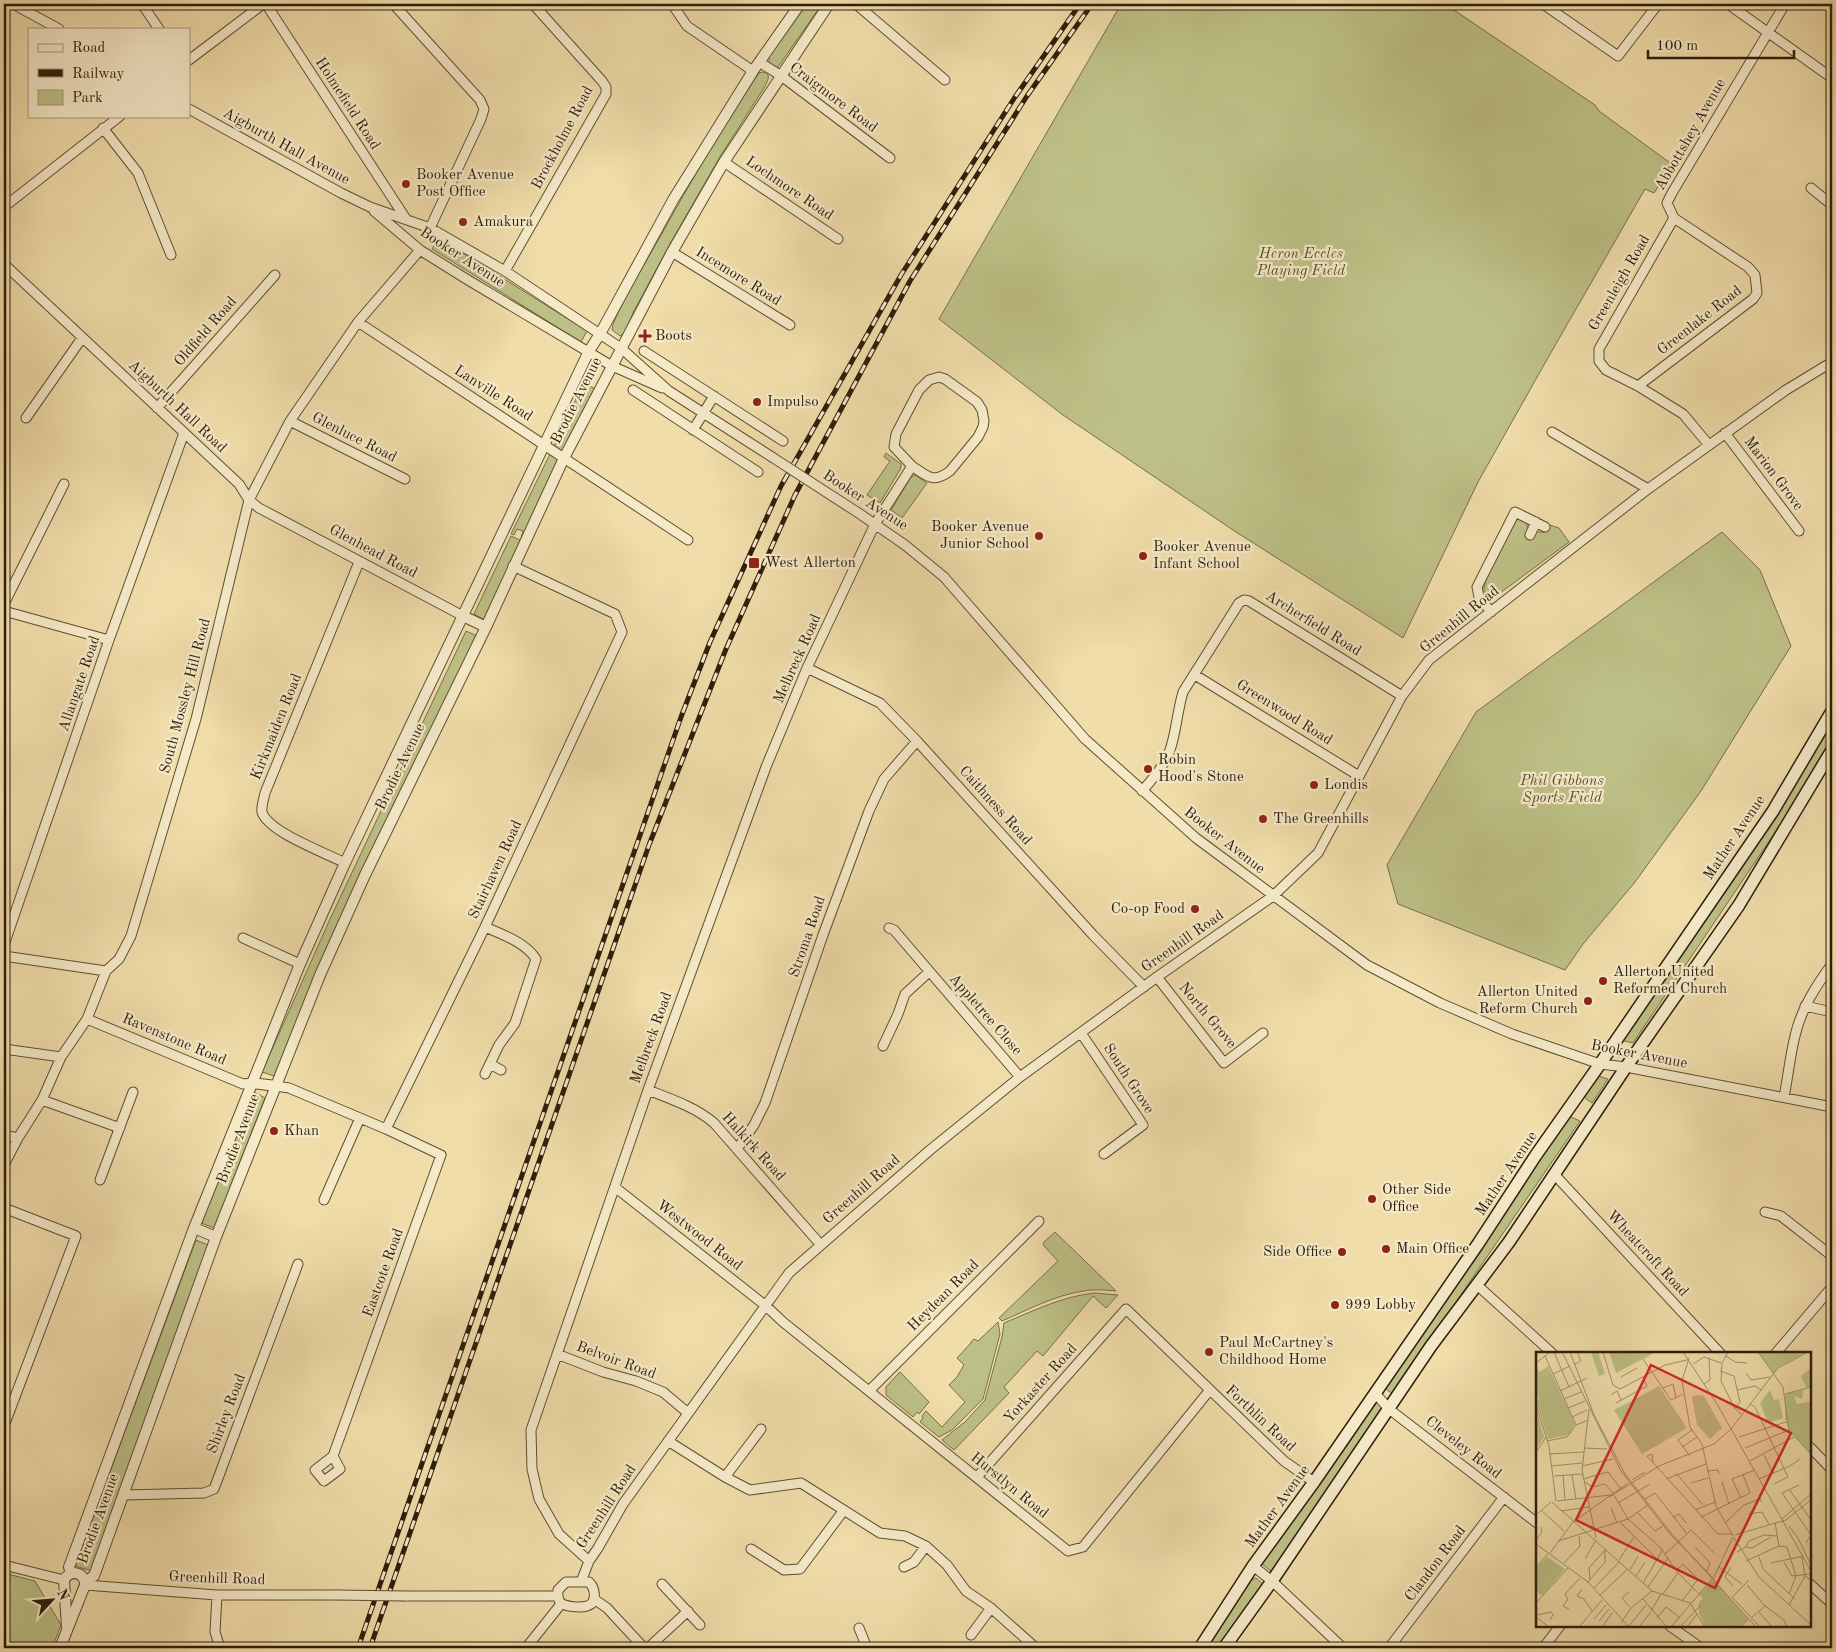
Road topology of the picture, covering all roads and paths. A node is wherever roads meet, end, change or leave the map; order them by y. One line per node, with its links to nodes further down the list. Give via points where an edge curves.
1 (13, 4): 14 (street)
2 (142, 4): 15 (street)
3 (264, 4): 17 (street); 33 (street, Holmefield Road)
4 (395, 4): 34 (street, via 480,100 484,110)
5 (533, 4): 40 (street, Brockholme Road, via 602,81 606,94)
6 (672, 4): 19 (street, via 687,26)
7 (800, 4): 18 (street, Brodie Avenue)
8 (829, 4): 20 (street, Brodie Avenue)
9 (856, 4): 22 (street)
10 (1543, 4): 11 (street, via 1618,56)
11 (1658, 4)
12 (1728, 4): 16 (street)
13 (1785, 4): 16 (street, Abbottshey Avenue)
14 (57, 28)
15 (158, 28)
16 (1768, 32): 21 (street); 32 (street, Abbottshey Avenue, via 1667,203)
17 (190, 59)
18 (759, 62): 19 (street, Brodie Avenue); 20 (street, Craigmore Road)
19 (753, 71): 44 (street, Brodie Avenue, via 673,200)
20 (780, 75): 26 (street, Craigmore Road); 27 (street, Brodie Avenue)
21 (1832, 78)
22 (945, 80)
23 (190, 110): 31 (street, Aigburth Hall Avenue)
24 (117, 118): 25 (street)
25 (103, 128): 30 (street); 38 (street, via 138,173)
26 (890, 158)
27 (724, 162): 35 (street, Lochmore Road); 37 (street, Brodie Avenue)
28 (1811, 188): 29 (street)
29 (1832, 205)
30 (4, 207)
31 (370, 207): 33 (street, Booker Avenue); 36 (street, Booker Avenue)
32 (1674, 218): 53 (street, Greenleigh Road, via 1599,348 1599,361 1606,370); 53 (street, Greenlake Road, via 1748,267 1755,275 1757,293)
33 (406, 219): 34 (street, Booker Avenue)
34 (430, 228): 40 (street, Booker Avenue)
35 (838, 239)
36 (420, 250): 42 (street, South Mossley Hill Road); 47 (street, Booker Avenue)
37 (672, 252): 43 (street, Incemore Road); 46 (street, Brodie Avenue)
38 (171, 255)
39 (4, 264): 45 (street, Aigburth Hall Road)
40 (504, 272): 44 (street, Booker Avenue)
41 (274, 275): 57 (street, Oldfield Road)
42 (358, 322): 60 (street, South Mossley Hill Road); 66 (street, Lanville Road)
43 (790, 325)
44 (600, 334): 46 (street, Booker Avenue); 47 (street, Brodie Avenue)
45 (82, 338): 57 (street, Aigburth Hall Road); 59 (street)
46 (621, 348): 51 (street, Brodie Avenue); 52 (street, Booker Avenue)
47 (589, 351): 51 (street, Booker Avenue); 66 (street, Brodie Avenue)
48 (644, 351): 49 (street)
49 (654, 357): 52 (street); 56 (street)
50 (1832, 362): 64 (street, Greenhill Road)
51 (612, 366): 55 (street, Booker Avenue); 68 (street, Brodie Avenue)
52 (645, 370): 55 (street, Booker Avenue)
53 (1638, 386): 67 (street, Greenleigh Road, via 1683,414)
54 (633, 390): 61 (street)
55 (669, 391): 58 (street, Booker Avenue)
56 (714, 396): 58 (street); 65 (street)
57 (158, 408): 63 (street, Aigburth Hall Road)
58 (703, 412): 61 (street); 76 (street, Booker Avenue, bridge)
59 (26, 418)
60 (290, 421): 71 (street, Glenluce Road); 74 (street, South Mossley Hill Road)
61 (693, 430): 70 (street)
62 (1552, 432): 73 (street)
63 (184, 433): 74 (street, Aigburth Hall Road, via 239,484); 88 (street, Allangate Road)
64 (1726, 433): 67 (street, Greenhill Road); 78 (street, Marion Grove)
65 (784, 441)
66 (544, 444): 68 (street, Lanville Road); 86 (street, Brodie Avenue)
67 (1709, 445): 73 (street, Greenhill Road)
68 (564, 458): 80 (street, Lanville Road); 82 (street, Brodie Avenue)
69 (912, 466): 69 (street, via 894,447 896,434 923,384 935,378 945,379 980,405 984,427 944,475 928,477); 76 (street, Melbreck Road)
70 (758, 472)
71 (404, 479)
72 (64, 484): 83 (street)
73 (1648, 489): 85 (street, Greenhill Road)
74 (249, 500): 81 (street, Glenhead Road); 106 (street, South Mossley Hill Road, via 196,719 149,877 131,936 119,959)
75 (1536, 522): 77 (street); 79 (street); 85 (street, via 1515,512 1477,587 1477,594)
76 (875, 524): 89 (street, Melbreck Road); 96 (street, Booker Avenue, via 944,577 1085,740)
77 (1545, 527)
78 (1799, 531)
79 (1530, 535)
80 (688, 540)
81 (359, 562): 86 (street, Glenhead Road); 97 (street, Kirkmaiden Road, via 265,793 262,810 268,822 282,833)
82 (513, 566): 87 (street, Brodie Avenue); 99 (street, Stairhaven Road, via 615,614 622,632)
83 (4, 604)
84 (4, 611): 88 (street)
85 (1491, 612): 91 (street, Greenhill Road, via 1429,660)
86 (463, 616): 87 (street, Glenhead Road); 97 (street, Brodie Avenue)
87 (486, 627): 125 (street, Brodie Avenue, via 365,875 320,975)
88 (109, 640): 102 (street, Allangate Road)
89 (808, 668): 93 (street, Caithness Road, via 880,703); 126 (street, Melbreck Road, via 762,775)
90 (1195, 674): 91 (street, Archerfield Road, via 1239,603 1246,600); 95 (street, Greenwood Road); 96 (street, Archerfield Road, via 1180,700 1170,752)
91 (1402, 696): 95 (street, Greenhill Road)
92 (1832, 711): 119 (main road, Mather Avenue, via 1772,811)
93 (917, 741): 109 (street, Caithness Road); 136 (street, Stroma Road, via 884,779 869,811 822,935 765,1103)
94 (1832, 750): 120 (main road, via 1739,905)
95 (1359, 776): 98 (street, Greenhill Road, via 1318,853)
96 (1142, 791): 98 (street, Booker Avenue, via 1196,838)
97 (345, 862): 104 (street, Brodie Avenue)
98 (1272, 896): 108 (street, Greenhill Road); 119 (street, Booker Avenue, via 1367,966 1512,1034)
99 (485, 927): 118 (street, via 524,946 536,959 515,1023 498,1045); 133 (street, Stairhaven Road)
100 (889, 928): 107 (street, Appletree Close)
101 (243, 938): 104 (street)
102 (4, 945)
103 (4, 956): 106 (street)
104 (300, 964): 124 (street, Brodie Avenue)
105 (1832, 964): 110 (street, via 1816,985)
106 (106, 970): 112 (street, South Mossley Hill Road)
107 (929, 972): 115 (street, Appletree Close, via 905,994); 123 (street, Appletree Close)
108 (1157, 977): 109 (street, Greenhill Road); 114 (street, North Grove, via 1224,1062)
109 (1144, 987): 113 (street, Greenhill Road)
110 (1806, 1006): 111 (street); 128 (street, via 1795,1034)
111 (1832, 1012)
112 (87, 1018): 117 (street, South Mossley Hill Road); 124 (street, Ravenstone Road, via 243,1084)
113 (1081, 1033): 123 (street, Greenhill Road); 137 (street, South Grove, via 1143,1125)
114 (1263, 1033)
115 (883, 1046)
116 (4, 1048): 117 (street)
117 (61, 1057): 129 (street, South Mossley Hill Road)
118 (490, 1064): 121 (street); 122 (street)
119 (1600, 1064): 120 (street, Booker Avenue); 161 (main road, Mather Avenue)
120 (1626, 1067): 128 (street, Booker Avenue); 139 (main road)
121 (501, 1070)
122 (485, 1074)
123 (1020, 1077): 148 (street, Greenhill Road)
124 (252, 1083): 125 (street); 146 (street, Brodie Avenue)
125 (276, 1086): 131 (street, via 289,1088); 147 (street, Brodie Avenue)
126 (648, 1090): 136 (street, Halkirk Road, via 703,1114); 141 (street, Melbreck Road)
127 (133, 1092): 132 (street)
128 (1784, 1097): 130 (street, Booker Avenue)
129 (42, 1100): 132 (street); 135 (street, South Mossley Hill Road)
130 (1832, 1107)
131 (360, 1118): 133 (street); 142 (street)
132 (120, 1128): 140 (street)
133 (386, 1129): 168 (street, Eastcote Road, via 440,1155)
134 (4, 1135): 135 (street)
135 (18, 1138): 138 (street, South Mossley Hill Road)
136 (737, 1148): 148 (street, Halkirk Road)
137 (1104, 1154)
138 (4, 1165)
139 (1554, 1174): 151 (main road); 156 (street, Wheatcroft Road)
140 (100, 1180)
141 (616, 1188): 153 (street, Westwood Road); 158 (street, Melbreck Road)
142 (324, 1200)
143 (4, 1208): 164 (street, via 76,1236)
144 (1765, 1212): 149 (street, via 1781,1216)
145 (1039, 1221): 159 (street, Heydean Road)
146 (194, 1228): 147 (street); 183 (street, Brodie Avenue, via 69,1567)
147 (216, 1237): 173 (street, Brodie Avenue)
148 (820, 1244): 153 (street, Greenhill Road, via 789,1273)
149 (1832, 1256)
150 (298, 1264): 173 (street, Shirley Road, via 214,1489 204,1493)
151 (1477, 1285): 155 (street); 162 (main road)
152 (1832, 1287): 157 (street)
153 (766, 1306): 159 (street, Hurstlyn Road); 163 (street, Greenhill Road)
154 (1126, 1309): 160 (street, Forthlin Road); 171 (street, Yorkaster Road)
155 (1551, 1352)
156 (1719, 1352)
157 (1777, 1352)
158 (557, 1354): 163 (street, Belvoir Road, via 663,1392); 179 (street, Melbreck Road, via 531,1430 532,1469 539,1499 559,1534)
159 (869, 1391): 171 (street, Hurstlyn Road)
160 (1209, 1391): 171 (street, Hurstlyn Road, via 1083,1547 1068,1551); 172 (street, Forthlin Road, via 1284,1460)
161 (1375, 1393): 162 (street, Cleveley Road); 172 (main road, Mather Avenue)
162 (1389, 1409): 174 (street, Cleveley Road); 184 (main road)
163 (688, 1413): 166 (street, Greenhill Road)
164 (4, 1426)
165 (761, 1429): 170 (street)
166 (668, 1440): 170 (street); 179 (street, Greenhill Road, via 623,1504)
167 (1811, 1448): 169 (street)
168 (333, 1456)
169 (1832, 1470)
170 (725, 1477): 175 (street, via 750,1490 801,1483)
171 (977, 1477)
172 (1314, 1482): 181 (main road, Mather Avenue)
173 (124, 1495): 188 (street, Brodie Avenue, via 94,1576)
174 (1504, 1497): 176 (street, Cleveley Road); 210 (street, Clandon Road)
175 (844, 1510): 177 (street, via 880,1533 905,1536); 178 (street, via 800,1569 784,1570)
176 (1536, 1522)
177 (926, 1546): 182 (street, via 914,1562); 193 (street, via 947,1565 966,1591)
178 (751, 1549)
179 (589, 1561): 185 (street, Greenhill Road)
180 (4, 1565): 183 (street)
181 (1253, 1566): 184 (street); 207 (main road, Mather Avenue)
182 (904, 1567)
183 (67, 1581): 188 (street, via 82,1575); 188 (street, via 72,1594); 198 (street, Brodie Avenue)
184 (1272, 1581): 208 (main road); 209 (street)
185 (581, 1582): 190 (street, via 589,1582); 191 (street, via 566,1582 560,1586)
186 (662, 1584): 194 (street)
187 (1811, 1585): 192 (street)
188 (84, 1586): 189 (street, Greenhill Road); 198 (street, Brodie Avenue)
189 (217, 1595): 191 (street, Greenhill Road, bridge); 202 (street, via 215,1632)
190 (594, 1599): 191 (street, via 587,1606 567,1606); 204 (street)
191 (560, 1600): 203 (street)
192 (1832, 1604)
193 (991, 1608): 200 (street); 206 (street)
194 (688, 1611): 195 (street); 204 (street)
195 (700, 1625)
196 (1559, 1627): 211 (street)
197 (1671, 1627): 212 (street)
198 (67, 1628): 201 (street, Brodie Avenue)
199 (859, 1628): 205 (street)
200 (971, 1635)
201 (60, 1648)
202 (220, 1648)
203 (526, 1648)
204 (646, 1648)
205 (867, 1648)
206 (1036, 1648)
207 (1200, 1648)
208 (1224, 1648)
209 (1343, 1648)
210 (1389, 1648)
211 (1543, 1648)
212 (1699, 1648)

